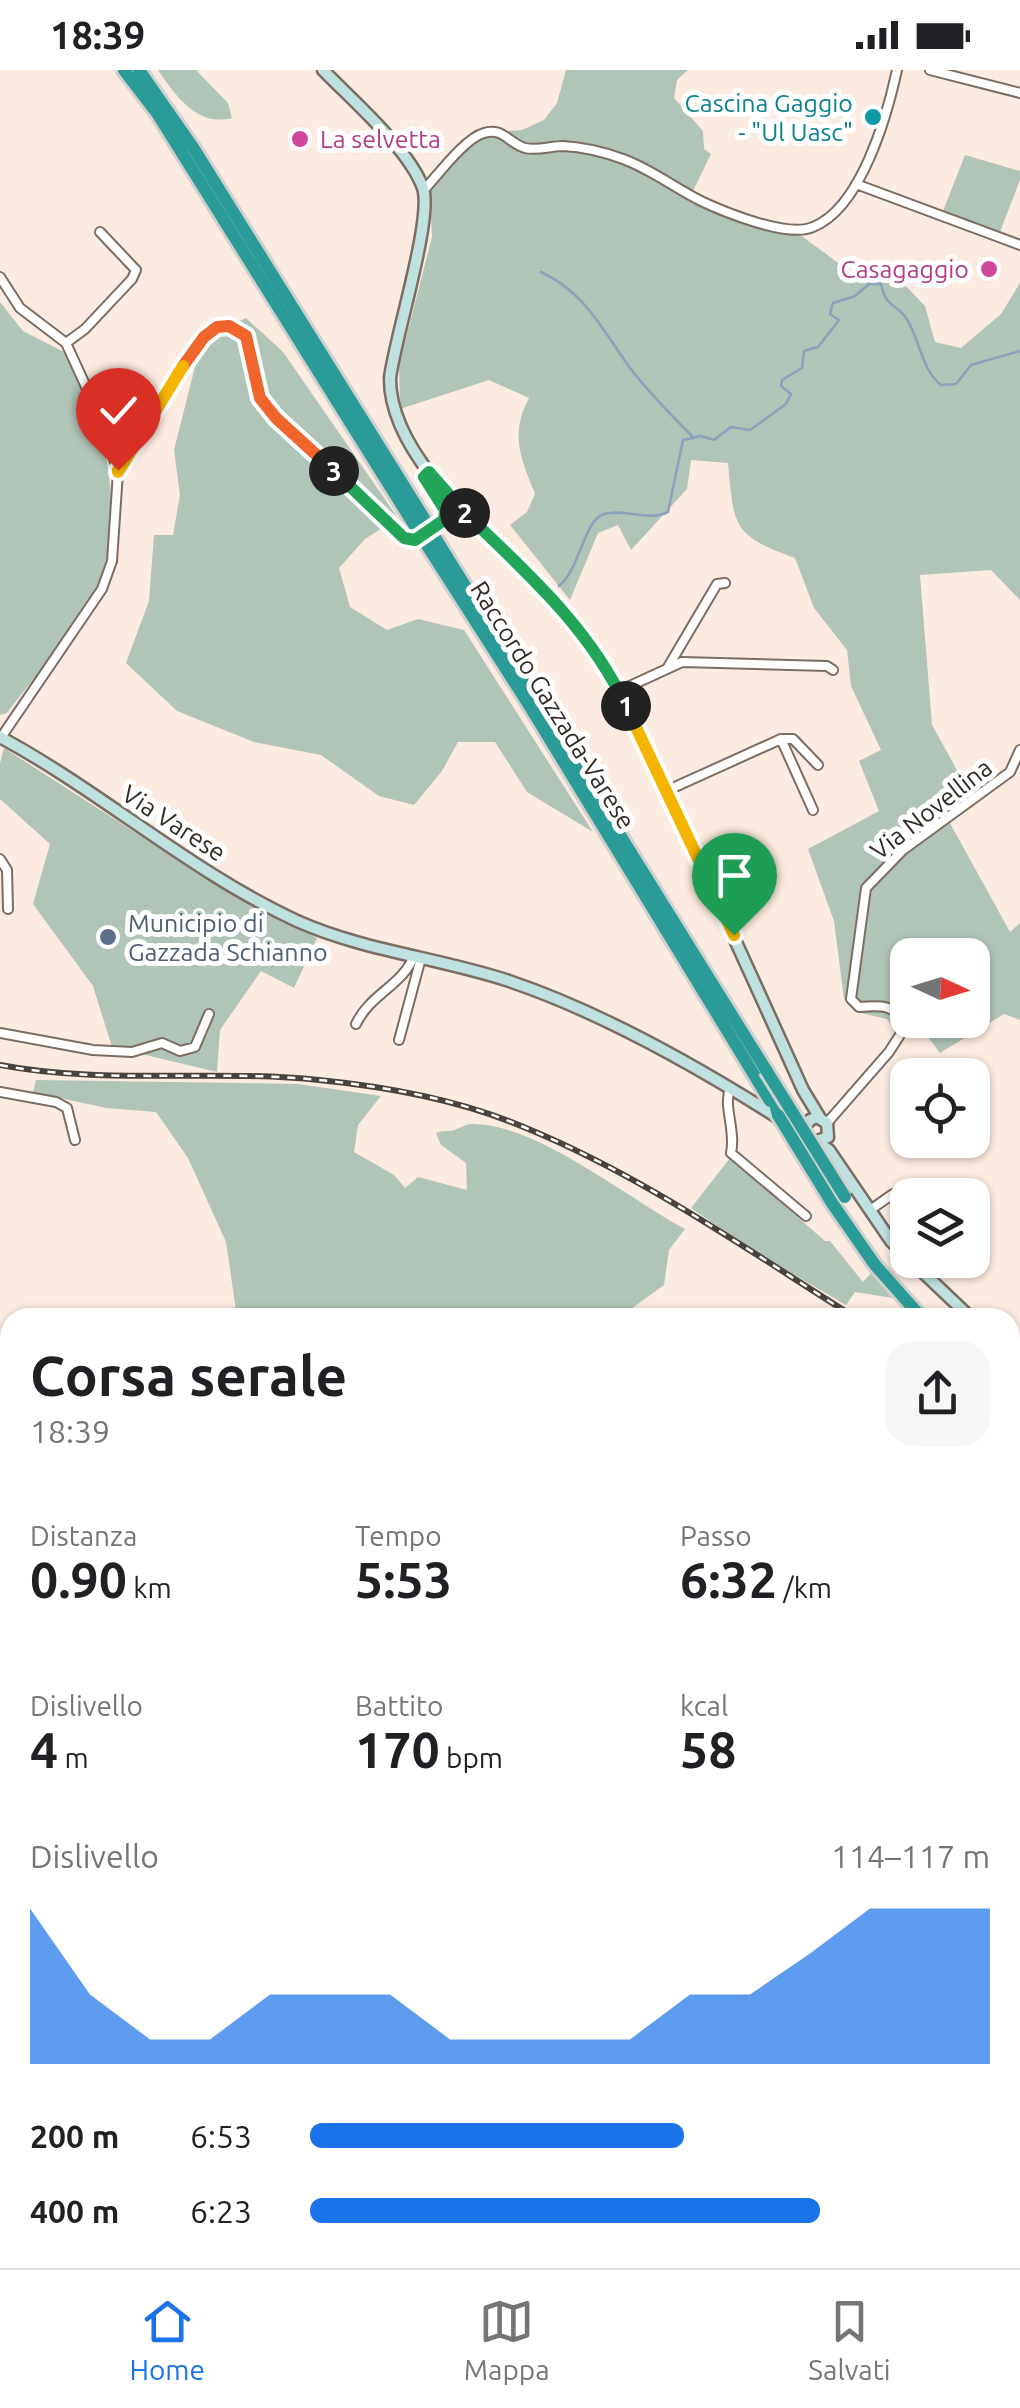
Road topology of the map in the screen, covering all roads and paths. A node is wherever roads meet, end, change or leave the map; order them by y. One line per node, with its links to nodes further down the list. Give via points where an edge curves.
1 (124, 70): 15 (highway, Raccordo Gazzada-Varese)
2 (139, 70): 15 (highway, Raccordo Gazzada-Varese, via 194,149)
3 (323, 70): 8 (main road, via 412,167)
4 (898, 70): 7 (street)
5 (930, 70): 6 (street)
6 (1020, 93)
7 (856, 184): 8 (street, via 832,214 797,230 705,203 627,160 563,146 526,148 487,132); 10 (street)
8 (424, 190): 14 (main road, via 390,378 395,414)
9 (100, 232): 12 (street, via 136,270)
10 (1020, 245)
11 (0, 277): 12 (street, via 20,308)
12 (66, 343): 13 (street)
13 (118, 472): 14 (street, via 204,337 217,327 246,336 260,398 276,418 404,538 415,540 444,520 445,510 424,477); 20 (street, via 112,560 102,589)
14 (429, 472): 19 (main road, via 571,618)
15 (417, 519): 33 (highway, Raccordo Gazzada-Varese, bridge)
16 (725, 583): 17 (street, via 718,584)
17 (668, 667): 18 (street, via 682,662); 19 (street)
18 (832, 670)
19 (619, 691): 24 (main road)
20 (0, 737): 28 (main road, Via Varese, via 297,921)
21 (781, 739): 23 (street, via 793,738); 24 (street); 25 (street)
22 (1020, 750): 39 (street, Via Novellina, via 1010,772 904,850 866,888 852,999 858,1007 897,1010 907,1024)
23 (818, 764)
24 (666, 790): 36 (main road)
25 (813, 810)
26 (0, 859): 27 (street, via 7,870)
27 (8, 908)
28 (418, 957): 30 (street, via 372,998); 32 (street); 35 (main road, Via Varese, via 551,998)
29 (209, 1014): 31 (street, via 195,1048 180,1051 162,1043 132,1052 93,1050)
30 (356, 1024)
31 (0, 1032)
32 (399, 1040)
33 (744, 1044): 34 (highway, Raccordo Gazzada-Varese); 38 (highway, Raccordo Gazzada-Varese)
34 (766, 1070): 38 (highway, Raccordo Gazzada-Varese, bridge); 44 (highway, Raccordo Gazzada-Varese, bridge)
35 (730, 1088): 38 (main road, Via Varese); 46 (street, via 730,1153)
36 (803, 1090): 39 (main road); 40 (main road)
37 (0, 1092): 41 (street, via 66,1108)
38 (777, 1116): 40 (main road, Via Varese); 44 (highway, Raccordo Gazzada-Varese, bridge)
39 (824, 1120): 40 (main road); 42 (main road)
40 (806, 1128): 42 (main road, Via Varese)
41 (75, 1140)
42 (823, 1140): 45 (main road)
43 (890, 1198): 45 (street)
44 (839, 1200): 49 (highway, Raccordo Gazzada-Varese, via 875,1265)
45 (870, 1210): 47 (main road)
46 (806, 1216)
47 (890, 1240)
48 (929, 1278): 50 (main road)
49 (913, 1308)
50 (960, 1308)

